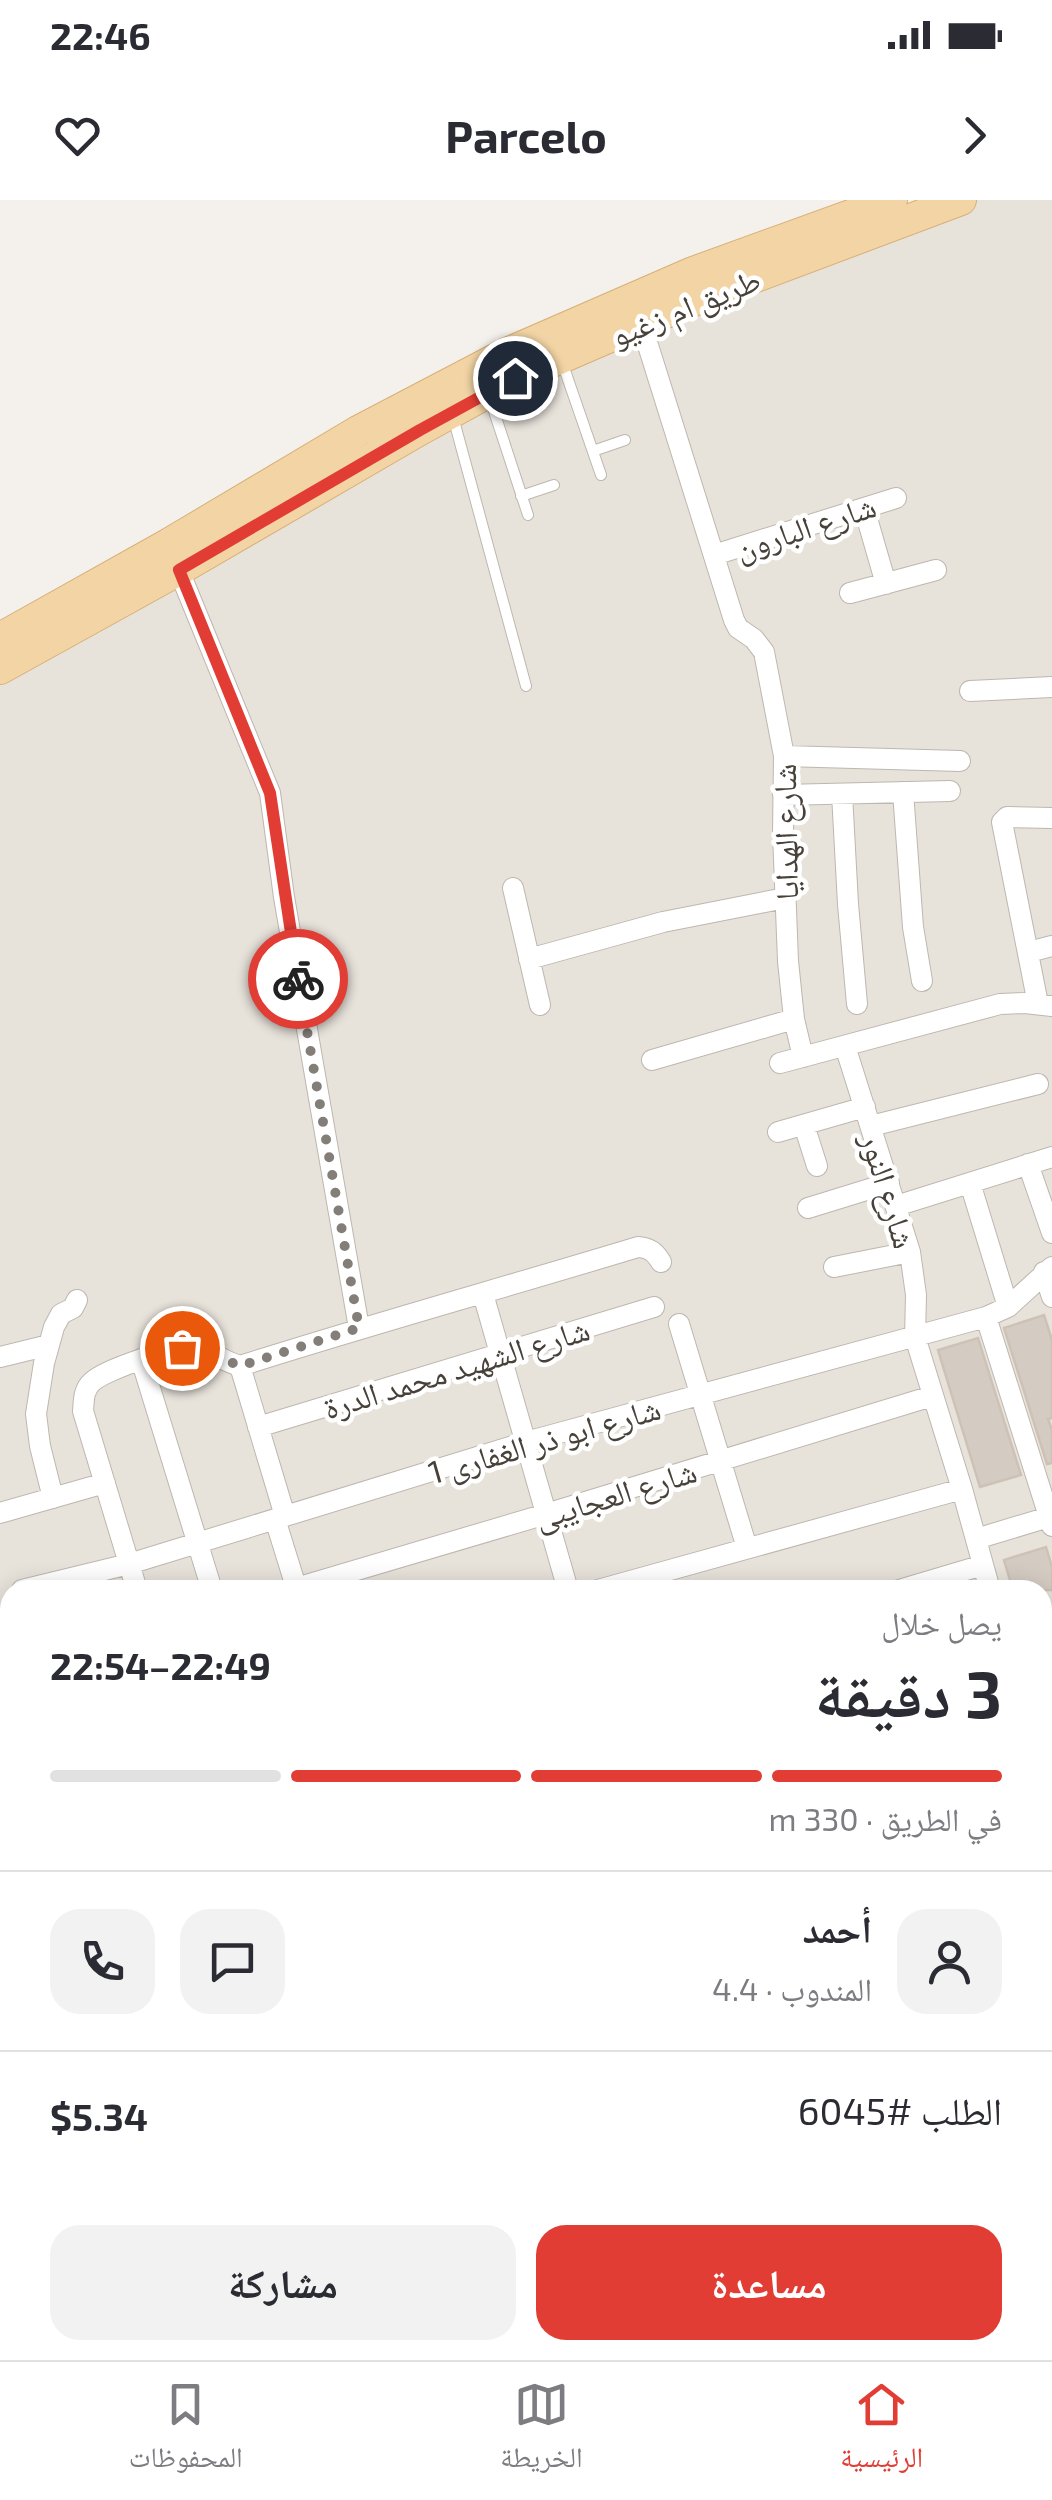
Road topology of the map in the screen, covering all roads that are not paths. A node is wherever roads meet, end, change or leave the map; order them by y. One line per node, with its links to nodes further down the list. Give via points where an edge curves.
1 (961, 200): 2 (main road, طريق ام زغيو)
2 (883, 208): 3 (main road, طريق ام زغيو)
3 (699, 284): 4 (main road, طريق ام زغيو); 17 (main road, طريق ام زغيو, via 522,346 429,392 358,431)
4 (641, 323): 5 (main road, طريق ام زغيو); 16 (street)
5 (561, 358): 6 (main road, طريق ام زغيو); 9 (lane)
6 (488, 393): 7 (main road, طريق ام زغيو); 12 (lane)
7 (452, 412): 17 (main road, طريق ام زغيو); 23 (lane)
8 (625, 440): 9 (lane)
9 (593, 451): 10 (lane)
10 (601, 475)
11 (554, 484): 12 (lane)
12 (522, 496): 15 (lane)
13 (896, 498): 14 (street, شارع البارون)
14 (864, 508): 16 (street, شارع البارون); 19 (street)
15 (528, 514)
16 (714, 555): 26 (street, شارع الهدايا, via 738,628 764,652)
17 (173, 557): 21 (main road, طريق ام زغيو); 22 (main road, طريق ام زغيو); 70 (street, via 270,793)
18 (936, 570): 19 (street)
19 (886, 584): 20 (street)
20 (850, 593)
21 (0, 638)
22 (0, 669)
23 (526, 686)
24 (1052, 687): 25 (street)
25 (970, 692)
26 (784, 756): 27 (street); 31 (street, شارع الهدايا)
27 (960, 762)
28 (950, 790): 29 (street)
29 (903, 792): 30 (street); 38 (street)
30 (842, 794): 31 (street); 39 (street)
31 (783, 796): 34 (street, شارع الهدايا)
32 (1052, 818): 36 (street, via 1002,822)
33 (513, 888): 37 (street)
34 (786, 898): 37 (street, via 663,922); 42 (street, شارع الهدايا)
35 (1052, 946): 36 (street)
36 (1029, 952): 41 (street)
37 (529, 959): 40 (street)
38 (922, 981)
39 (857, 1004)
40 (540, 1005)
41 (1045, 1005): 43 (street, via 1000,1004)
42 (794, 1018): 44 (street, شارع الهدايا); 45 (street)
43 (845, 1046): 44 (street); 48 (street, شارع النور)
44 (802, 1057): 46 (street)
45 (652, 1060)
46 (780, 1063)
47 (1038, 1084): 48 (street)
48 (868, 1117): 49 (street); 55 (street, شارع النور)
49 (804, 1124): 50 (street); 53 (street)
50 (778, 1132)
51 (1052, 1157): 52 (street)
52 (1028, 1164): 54 (street); 58 (street)
53 (817, 1166)
54 (970, 1182): 56 (street); 67 (street)
55 (889, 1184): 56 (street, شارع النور); 57 (street)
56 (896, 1206): 59 (street, شارع النور)
57 (808, 1208)
58 (1052, 1233)
59 (910, 1252): 61 (street); 71 (street, شارع النور)
60 (661, 1262): 63 (street, via 638,1246)
61 (834, 1267)
62 (1048, 1270): 64 (street); 67 (street, شارع ابو ذر الغفارى 1)
63 (483, 1294): 70 (street); 73 (street)
64 (1052, 1297)
65 (77, 1300): 72 (street, via 60,1314)
66 (654, 1308): 73 (street, شارع الشهيد محمد الدرة)
67 (1008, 1308): 68 (street, شارع ابو ذر الغفارى 1)
68 (986, 1317): 71 (street, شارع ابو ذر الغفارى 1); 88 (street)
69 (679, 1324): 77 (street)
70 (359, 1328): 76 (street)
71 (915, 1337): 77 (street, شارع ابو ذر الغفارى 1); 78 (street, شارع النور)
72 (49, 1346): 74 (street); 84 (street, via 36,1414)
73 (500, 1354): 79 (street, شارع الشهيد محمد الدرة); 80 (street)
74 (0, 1357)
75 (141, 1360): 76 (street, via 194,1347); 82 (street, via 92,1381 84,1394); 90 (street)
76 (240, 1366): 79 (street)
77 (700, 1395): 80 (street, شارع ابو ذر الغفارى 1); 81 (street)
78 (932, 1396): 81 (street, شارع العجايبى); 83 (street, شارع النور)
79 (258, 1427): 87 (street)
80 (526, 1442): 86 (street); 87 (street, شارع ابو ذر الغفارى 1)
81 (721, 1461): 86 (street, شارع العجايبى); 91 (street)
82 (104, 1483): 84 (street); 92 (street)
83 (962, 1489): 89 (street, شارع النور); 91 (street)
84 (52, 1498): 85 (street)
85 (0, 1513)
86 (546, 1514): 98 (street, شارع العجايبى); 99 (street)
87 (280, 1518): 90 (street, شارع ابو ذر الغفارى 1); 97 (street)
88 (1051, 1520): 89 (street)
89 (976, 1539): 93 (street, شارع النور)
90 (198, 1542): 92 (street, شارع ابو ذر الغفارى 1); 96 (street)
91 (747, 1548): 100 (street)
92 (129, 1564): 94 (street, شارع ابو ذر الغفارى 1); 95 (street)
93 (983, 1565): 101 (street); 102 (street, شارع النور)
94 (63, 1580)
95 (134, 1580)
96 (209, 1580)
97 (295, 1580)
98 (327, 1580)
99 (565, 1580)
100 (633, 1580)
101 (933, 1580)
102 (987, 1580)

